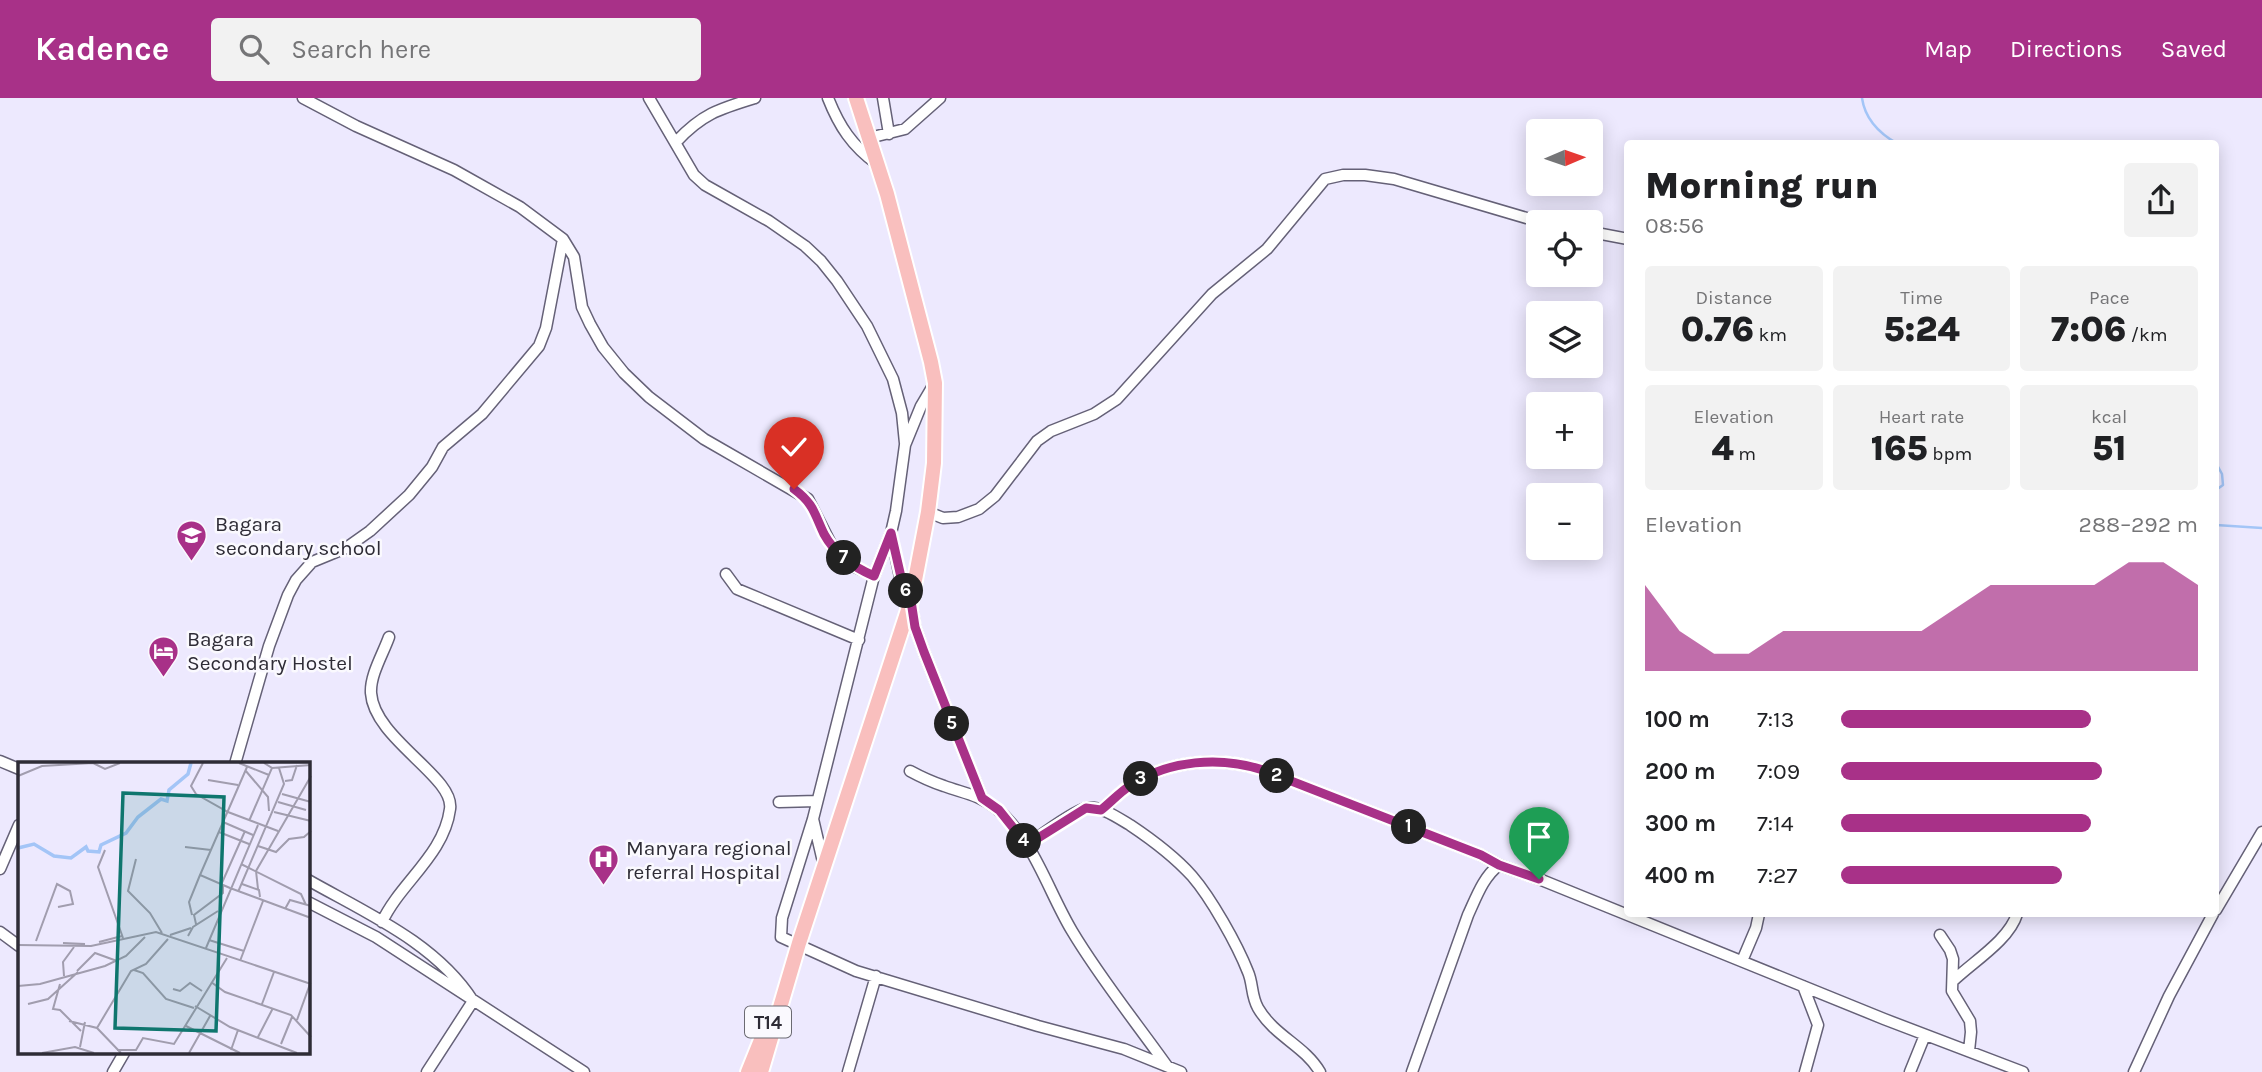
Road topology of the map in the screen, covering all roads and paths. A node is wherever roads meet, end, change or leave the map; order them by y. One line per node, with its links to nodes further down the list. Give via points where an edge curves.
1 (303, 98): 15 (street, via 454,170 520,207)
2 (649, 98): 10 (street)
3 (755, 98): 10 (street, via 706,115)
4 (828, 98): 11 (street, via 842,130)
5 (856, 98): 9 (highway, T14)
6 (883, 98): 8 (street)
7 (940, 98): 8 (street, via 905,129)
8 (889, 134): 9 (street)
9 (869, 138): 11 (highway, T14)
10 (676, 142): 17 (street, via 694,175 705,185 805,246 837,281 867,326 893,379)
11 (877, 164): 16 (highway, T14)
12 (1526, 218): 18 (street, via 1394,179 1343,175 1325,179 1267,249 1212,294 1116,399 1037,440 995,496 979,509 943,518)
13 (1603, 234): 14 (street)
14 (1624, 238)
15 (563, 239): 21 (street, via 574,257 582,306 590,324 624,373 704,439 808,499 832,546 855,568); 26 (street, via 539,346 482,414 443,447 409,495 370,531 346,548 312,562 296,580 270,646)
16 (935, 383): 17 (street); 18 (highway, T14)
17 (905, 445): 19 (street)
18 (929, 512): 22 (highway, T14)
19 (891, 533): 21 (street); 22 (street)
20 (726, 574): 24 (street, via 737,589)
21 (874, 576): 24 (street)
22 (911, 601): 29 (street, via 924,652); 38 (highway, T14)
23 (390, 638): 48 (street, via 372,683 376,712 402,747 450,795 451,808 432,852)
24 (859, 640): 30 (street)
25 (0, 761): 27 (street)
26 (236, 762)
27 (18, 769)
28 (910, 771): 29 (street)
29 (982, 798): 36 (street, via 999,810)
30 (817, 801): 31 (street); 33 (street)
31 (779, 802)
32 (1101, 810): 36 (street, via 1086,808); 37 (street, via 1130,786 1164,769 1232,762 1263,770); 71 (street, via 1147,837 1192,876 1238,952 1261,1013)
33 (813, 819): 38 (street); 51 (street, via 781,927 781,937)
34 (18, 827): 39 (street)
35 (2262, 832): 42 (street)
36 (1027, 845): 62 (street, via 1072,930)
37 (1499, 865): 43 (street); 63 (street, via 1478,892 1468,915)
38 (824, 866): 51 (highway, T14)
39 (0, 869)
40 (310, 881): 48 (street)
41 (310, 903): 58 (street, via 376,937)
42 (2219, 903)
43 (1624, 913)
44 (1634, 917): 53 (street)
45 (1758, 917): 53 (street)
46 (2016, 917): 56 (street, via 2007,936)
47 (2211, 917): 75 (street)
48 (382, 922): 58 (street, via 427,951)
49 (0, 932): 52 (street)
50 (1940, 935): 56 (street, via 1950,950)
51 (799, 943): 54 (highway, T14); 55 (street, via 839,965)
52 (18, 945)
53 (1742, 961): 57 (street)
54 (790, 972): 67 (highway, T14); 68 (highway, T14)
55 (876, 976): 62 (street); 69 (street)
56 (1952, 981): 60 (street, via 1952,991 1969,1021)
57 (1803, 986): 59 (street); 72 (street, via 1818,1025)
58 (473, 1001): 65 (street); 66 (street)
59 (1925, 1035): 60 (street); 73 (street)
60 (1969, 1051): 74 (street)
61 (123, 1054): 64 (street)
62 (1168, 1066): 70 (street)
63 (1414, 1071)
64 (113, 1072)
65 (427, 1072)
66 (584, 1072)
67 (748, 1072)
68 (761, 1072)
69 (848, 1072)
70 (1181, 1072)
71 (1320, 1072)
72 (1805, 1072)
73 (1910, 1072)
74 (2021, 1072)
75 (2134, 1072)

